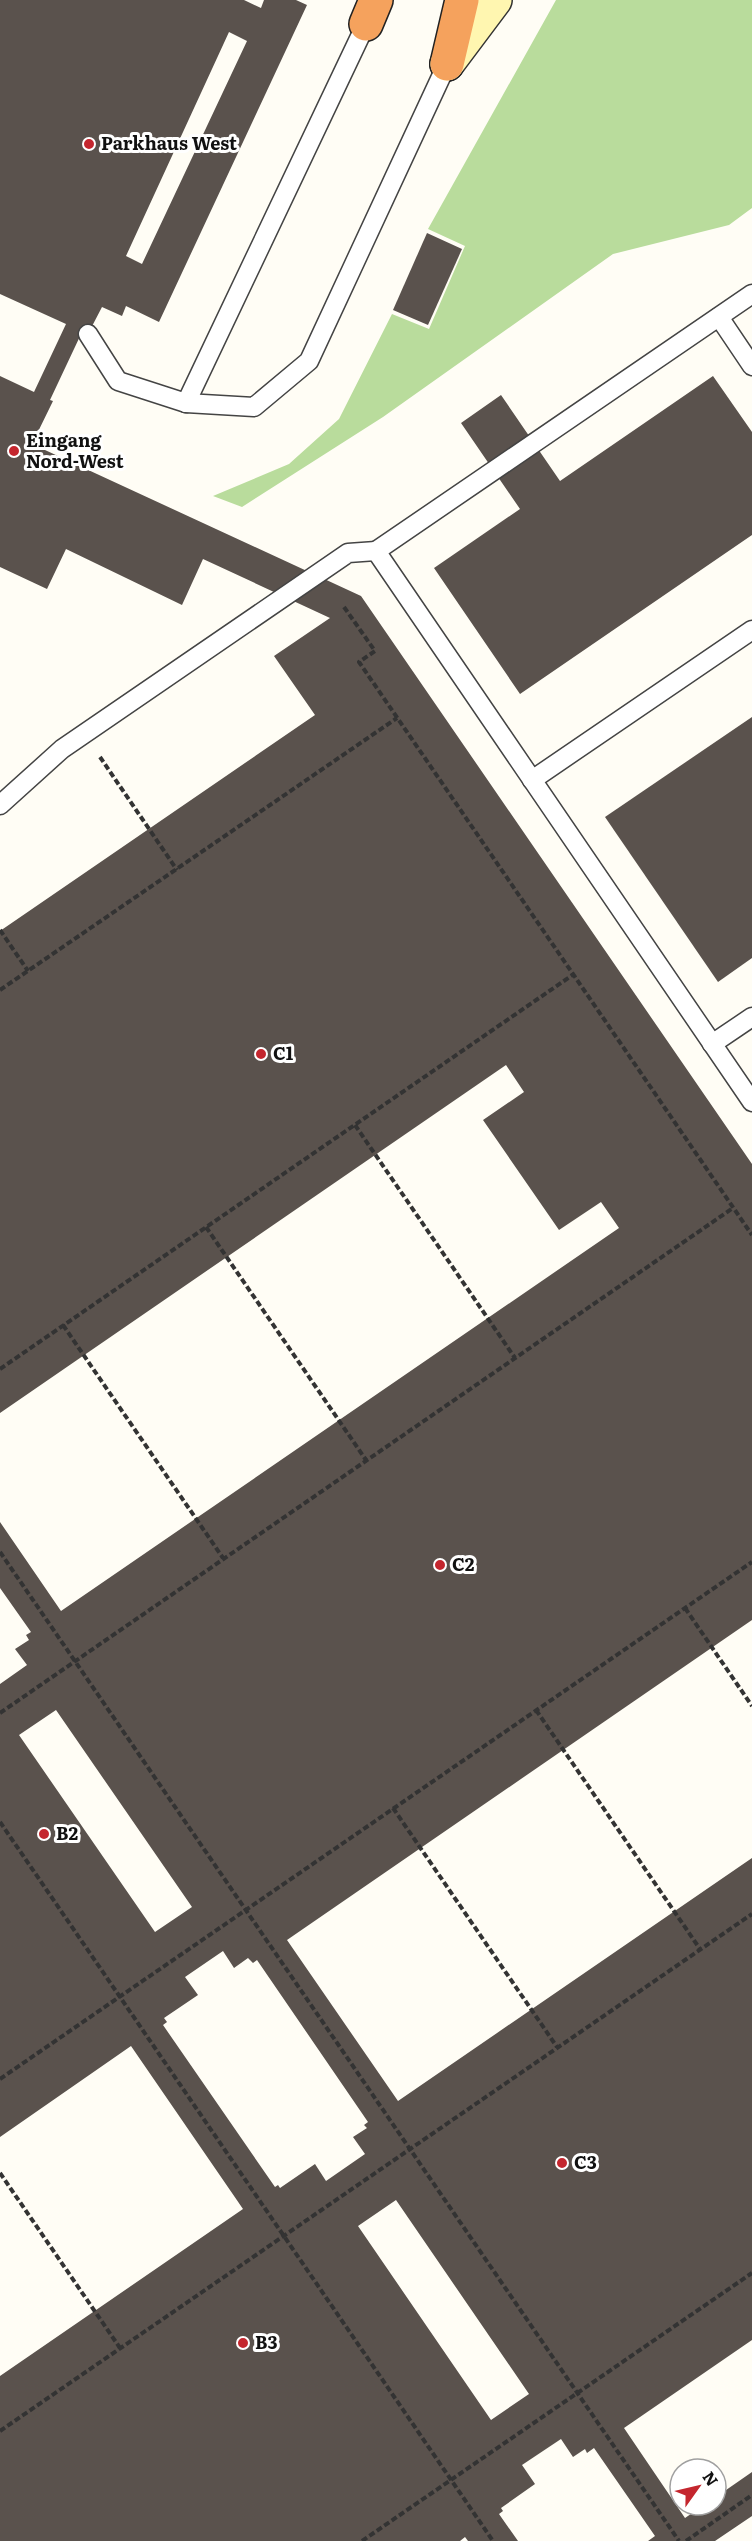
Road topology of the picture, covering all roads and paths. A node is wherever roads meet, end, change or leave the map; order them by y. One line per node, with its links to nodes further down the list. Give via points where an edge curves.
1 (462, 0): 4 (highway)
2 (495, 0): 4 (main road)
3 (369, 8): 9 (lane)
4 (447, 64): 9 (lane, via 309,361 254,407)
5 (752, 294): 6 (lane)
6 (719, 317): 8 (lane); 10 (lane)
7 (88, 334): 9 (lane, via 118,381)
8 (752, 366)
9 (186, 403)
10 (376, 551): 14 (lane, via 348,553); 15 (lane)
11 (344, 607): 13 (path, via 375,651 359,662)
12 (752, 630): 15 (lane)
13 (397, 718): 17 (path); 20 (path)
14 (84, 734): 16 (lane, via 62,748); 17 (path)
15 (532, 780): 23 (lane)
16 (0, 805)
17 (177, 870): 19 (path)
18 (0, 930): 19 (path)
19 (28, 971): 21 (path)
20 (574, 974): 25 (path); 26 (path)
21 (0, 990)
22 (752, 1017): 23 (lane)
23 (712, 1044): 24 (lane)
24 (752, 1102)
25 (355, 1125): 27 (path); 30 (path)
26 (733, 1208): 28 (path); 30 (path)
27 (206, 1227): 29 (path); 32 (path)
28 (752, 1235)
29 (63, 1325): 31 (path); 34 (path)
30 (515, 1358): 32 (path)
31 (0, 1369)
32 (366, 1460): 34 (path)
33 (0, 1552): 37 (path)
34 (223, 1558): 37 (path)
35 (752, 1562): 36 (path)
36 (685, 1608): 38 (path); 39 (path)
37 (75, 1661): 40 (path); 43 (path)
38 (752, 1706)
39 (536, 1710): 41 (path); 45 (path)
40 (0, 1713)
41 (393, 1808): 43 (path); 47 (path)
42 (0, 1822): 46 (path)
43 (246, 1910): 46 (path); 49 (path)
44 (752, 1914): 45 (path)
45 (700, 1949): 47 (path)
46 (120, 1996): 48 (path); 51 (path)
47 (558, 2047): 49 (path)
48 (0, 2079)
49 (410, 2149): 51 (path); 54 (path)
50 (0, 2173): 53 (path)
51 (283, 2236): 53 (path); 56 (path)
52 (752, 2273): 54 (path)
53 (120, 2348): 55 (path)
54 (577, 2392): 56 (path); 60 (path)
55 (0, 2431)
56 (451, 2479): 58 (path); 59 (path)
57 (752, 2495): 61 (path)
58 (362, 2541)
59 (493, 2541)
60 (680, 2541)
61 (686, 2541)

